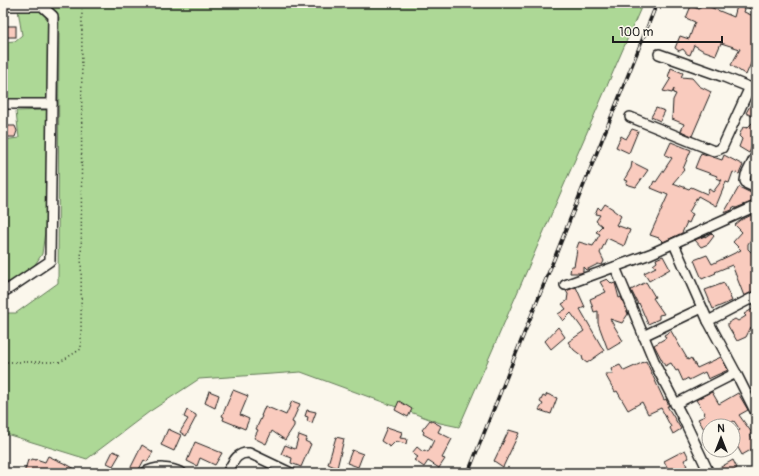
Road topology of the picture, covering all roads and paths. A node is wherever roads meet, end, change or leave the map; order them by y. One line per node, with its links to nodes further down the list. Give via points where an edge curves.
1 (82, 3): 21 (path, via 81,349 60,362)
2 (751, 3): 3 (street)
3 (756, 5)
4 (3, 6): 8 (street, via 42,6 53,16)
5 (659, 54): 6 (street)
6 (753, 89): 9 (street, via 722,148 718,150)
7 (3, 104): 8 (street)
8 (52, 104): 16 (street, via 50,261 7,290)
9 (630, 117)
10 (756, 155): 11 (street, via 745,181)
11 (756, 188)
12 (756, 206): 13 (street)
13 (674, 244): 14 (street); 18 (street)
14 (615, 267): 15 (street); 20 (street)
15 (565, 285)
16 (3, 290)
17 (756, 296): 19 (street)
18 (702, 308): 19 (street); 20 (street)
19 (708, 321): 22 (street)
20 (643, 336): 23 (street)
21 (3, 362)
22 (736, 372): 23 (street); 24 (street)
23 (675, 404): 29 (street)
24 (756, 413)
25 (144, 473): 26 (street, via 158,468)
26 (182, 473)
27 (227, 473): 28 (street, via 238,454 243,452)
28 (291, 473)
29 (710, 473)

